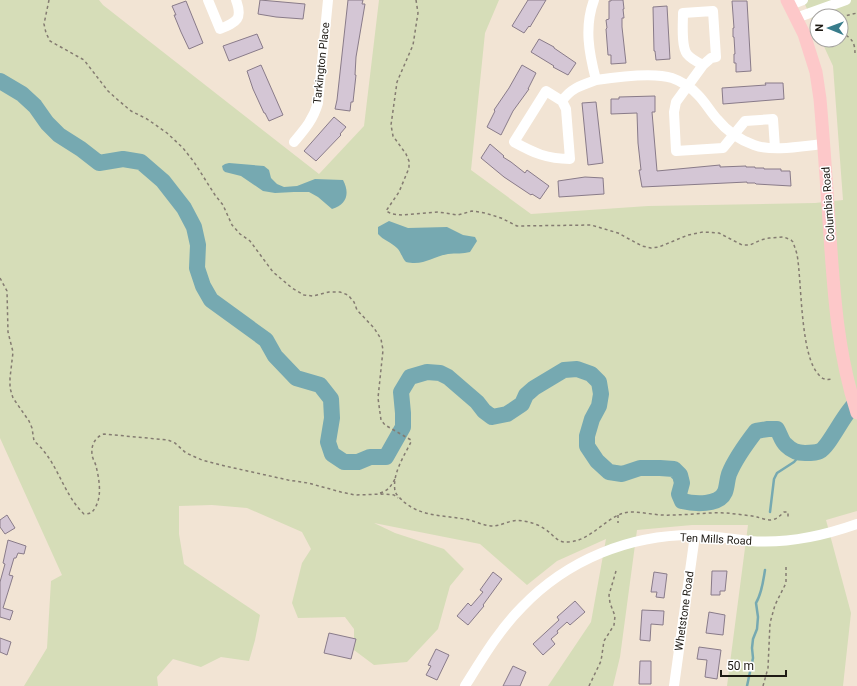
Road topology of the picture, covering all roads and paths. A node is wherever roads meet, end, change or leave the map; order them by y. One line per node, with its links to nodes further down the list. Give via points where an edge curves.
1 (49, 0): 24 (path, via 44,24 50,41 84,60 118,100 183,148 223,205 232,225 250,241 273,272 304,295 313,296 328,292 348,295 357,310 374,328 381,339 383,350 378,398 381,420 411,440)
2 (208, 0): 3 (street, via 220,29 238,19 239,9)
3 (236, 0)
4 (328, 0): 18 (street, Tarkington Place, via 318,103 311,122)
5 (416, 0): 22 (path, via 418,13 413,45 398,82 391,125 393,136 410,161 395,198 386,211 402,215 438,212 458,215 484,213 517,226 591,225 618,233 646,248 660,247 688,235 703,232 719,233 742,245 750,245 769,238 788,238 793,242 798,259 807,347 811,362 818,375 826,380)
6 (594, 0): 14 (street, via 588,31)
7 (803, 0): 9 (street)
8 (846, 0): 10 (street)
9 (788, 2): 10 (main road, Columbia Road)
10 (796, 18): 19 (main road, Columbia Road, via 816,72)
11 (849, 37): 12 (path, via 854,44)
12 (855, 55)
13 (702, 65): 13 (street, via 716,57 713,11 683,13 684,48 691,58); 15 (street)
14 (596, 80): 15 (street, via 662,76); 16 (street, via 575,88)
15 (687, 86): 17 (street, via 698,94 717,119); 17 (street, via 674,108 676,151 723,148)
16 (562, 101): 16 (street, via 566,109 570,159 542,156 514,142 546,91)
17 (733, 134): 20 (street, via 755,145); 20 (street, via 745,120 773,119)
18 (294, 142)
19 (824, 144): 20 (street); 23 (main road, Columbia Road, via 836,318 843,360)
20 (774, 148)
21 (0, 278): 25 (path, via 7,291 8,332 13,352 10,378 13,398 29,421 34,441 52,461 84,514 93,512 98,503 99,478 92,454 94,441 104,434 168,440 186,453 225,466 354,495)
22 (833, 379)
23 (857, 413)
24 (396, 478): 25 (path, via 386,491); 26 (path, via 395,491)
25 (378, 494): 26 (path, via 394,495)
26 (400, 499): 27 (path, via 427,514 466,519 492,526 514,520 538,525 561,542 576,541 596,532)
27 (618, 515): 28 (path, via 630,512 664,516 712,513 770,520 788,512); 29 (path)
28 (788, 518)
29 (618, 523)
30 (857, 524): 31 (street, Ten Mills Road, via 793,540 751,541)
31 (696, 535): 34 (street, Ten Mills Road, via 663,537 614,548 562,573 541,588 502,630); 36 (street, Whetstone Road)
32 (786, 564): 37 (path, via 786,583 775,605 770,623 768,668)
33 (616, 571): 35 (path, via 610,595 615,616 614,625 604,641 602,661)
34 (466, 686)
35 (589, 686)
36 (674, 686)
37 (763, 686)

